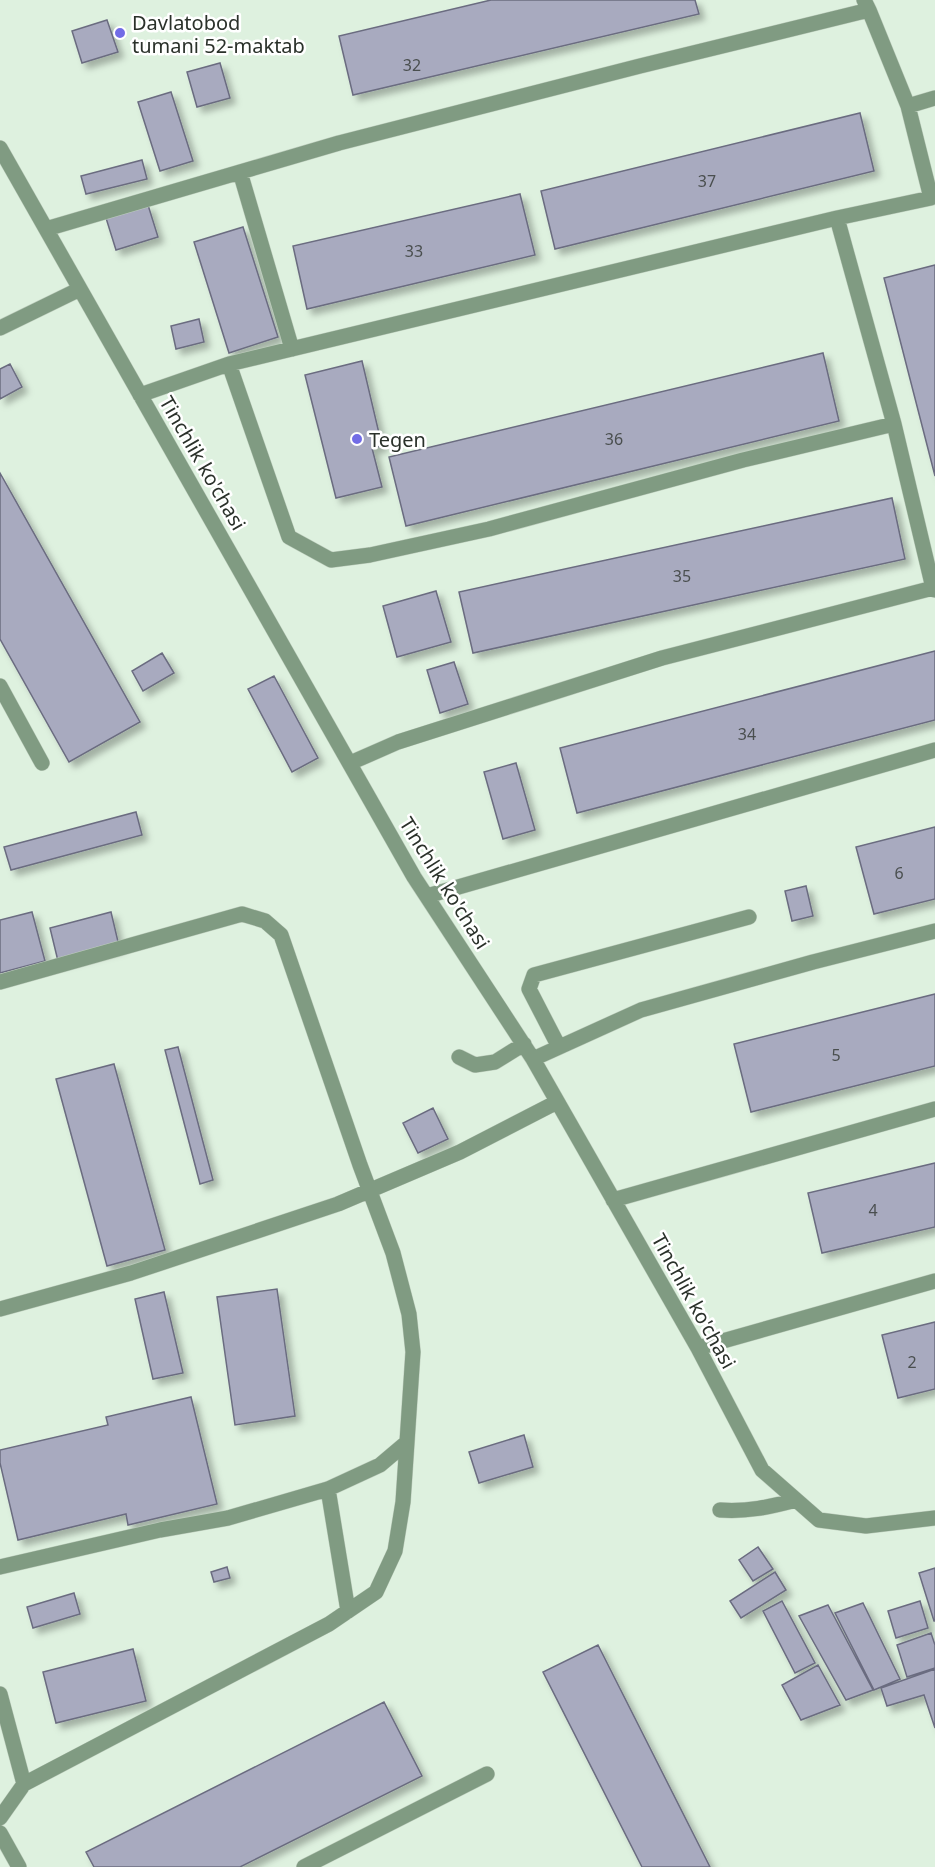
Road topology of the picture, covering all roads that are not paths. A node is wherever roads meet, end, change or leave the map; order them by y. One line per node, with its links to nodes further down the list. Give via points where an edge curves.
1 (867, 5): 3 (street); 5 (street)
2 (935, 98): 3 (street)
3 (908, 106): 6 (street, via 931,198)
4 (0, 148): 7 (street, Tinchlik ko'chasi)
5 (240, 172): 7 (street); 10 (street)
6 (837, 218): 10 (street); 13 (street)
7 (46, 229): 8 (street, Tinchlik ko'chasi)
8 (80, 289): 9 (street); 12 (street, Tinchlik ko'chasi)
9 (0, 328)
10 (292, 349): 11 (street)
11 (229, 364): 12 (street); 13 (street, via 289,537 331,560 489,529 743,460)
12 (140, 395): 18 (street, Tinchlik ko'chasi)
13 (894, 424): 14 (street)
14 (934, 589): 18 (street, via 662,658 398,742)
15 (0, 686): 17 (street)
16 (935, 750): 19 (street)
17 (42, 763)
18 (350, 763): 19 (street, Tinchlik ko'chasi)
19 (427, 896): 23 (street, Tinchlik ko'chasi)
20 (749, 917): 24 (street, via 534,975 529,989)
21 (935, 931): 24 (street, via 640,1010)
22 (0, 982): 29 (street, via 242,914 265,921 281,935)
23 (524, 1044): 25 (street, via 495,1062 475,1065); 26 (street, Tinchlik ko'chasi)
24 (559, 1047): 26 (street)
25 (459, 1056)
26 (533, 1059): 27 (street, Tinchlik ko'chasi)
27 (557, 1102): 29 (street, via 460,1152); 30 (street, Tinchlik ko'chasi)
28 (935, 1109): 30 (street)
29 (370, 1190): 32 (street, via 131,1273); 34 (street, via 393,1253 409,1314 413,1352)
30 (613, 1200): 33 (street, Tinchlik ko'chasi)
31 (935, 1281): 33 (street)
32 (0, 1309)
33 (698, 1348): 36 (street, Tinchlik ko'chasi, via 762,1470)
34 (406, 1443): 35 (street, via 380,1465); 40 (street, via 395,1551 375,1592)
35 (328, 1489): 39 (street, via 228,1518); 40 (street)
36 (796, 1500): 37 (street, via 740,1512); 38 (street, Tinchlik ko'chasi, via 819,1520 866,1526)
37 (720, 1510)
38 (935, 1518)
39 (0, 1567)
40 (348, 1611): 43 (street)
41 (0, 1694): 43 (street)
42 (487, 1774): 47 (street)
43 (24, 1784): 44 (street)
44 (0, 1818)
45 (0, 1833): 46 (street)
46 (19, 1867)
47 (304, 1867)

